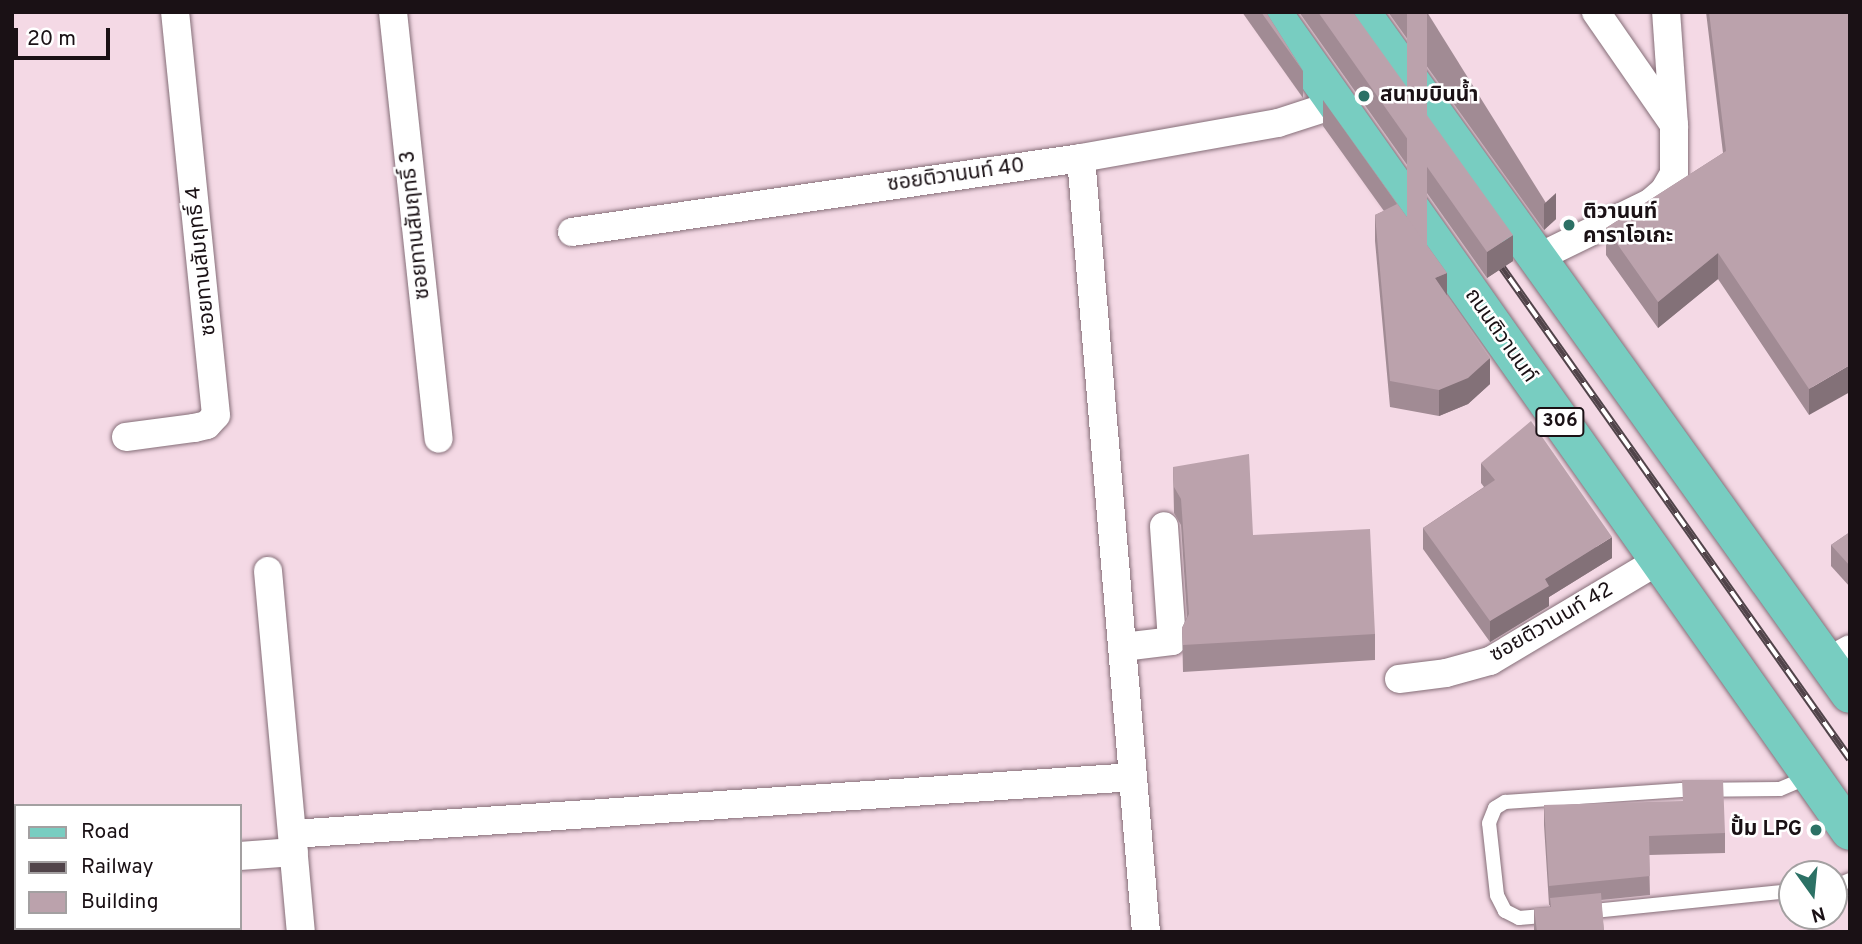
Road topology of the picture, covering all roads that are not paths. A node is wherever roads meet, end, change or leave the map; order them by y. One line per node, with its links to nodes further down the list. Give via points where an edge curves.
1 (175, 12): 12 (street, ซอยทานสัมฤทธิ์ 4, via 216,415 207,425)
2 (394, 12): 13 (street, ซอยทานสัมฤทธิ์ 3)
3 (1272, 12): 7 (main road, ถนนติวานนท์ / 306)
4 (1361, 12): 11 (main road)
5 (1596, 12): 8 (street)
6 (1666, 12): 8 (street)
7 (1337, 104): 9 (street, ซอยติวานนท์ 40, via 1278,123); 15 (main road, ถนนติวานนท์ / 306)
8 (1674, 125): 11 (street, via 1674,174 1664,191 1650,203)
9 (1081, 158): 10 (street, ซอยติวานนท์ 40); 17 (street)
10 (572, 232)
11 (1537, 258): 18 (main road)
12 (127, 437)
13 (439, 439)
14 (1164, 526): 17 (street, via 1172,641)
15 (1658, 561): 19 (street, ซอยติวานนท์ 42, via 1490,661); 21 (main road, ถนนติวานนท์ / 306)
16 (268, 571): 24 (street)
17 (1123, 648): 22 (street)
18 (1838, 656): 20 (main road)
19 (1399, 679)
20 (1850, 694)
21 (1811, 776): 23 (main road, ถนนติวานนท์ / 306); 26 (lane, via 1780,789 1682,790 1505,802 1496,808 1489,823 1497,895 1505,911 1518,918)
22 (1133, 777): 24 (street); 28 (street)
23 (1850, 831)
24 (294, 843): 25 (street); 27 (street)
25 (242, 856)
26 (1778, 892)
27 (301, 932)
28 (1146, 932)

